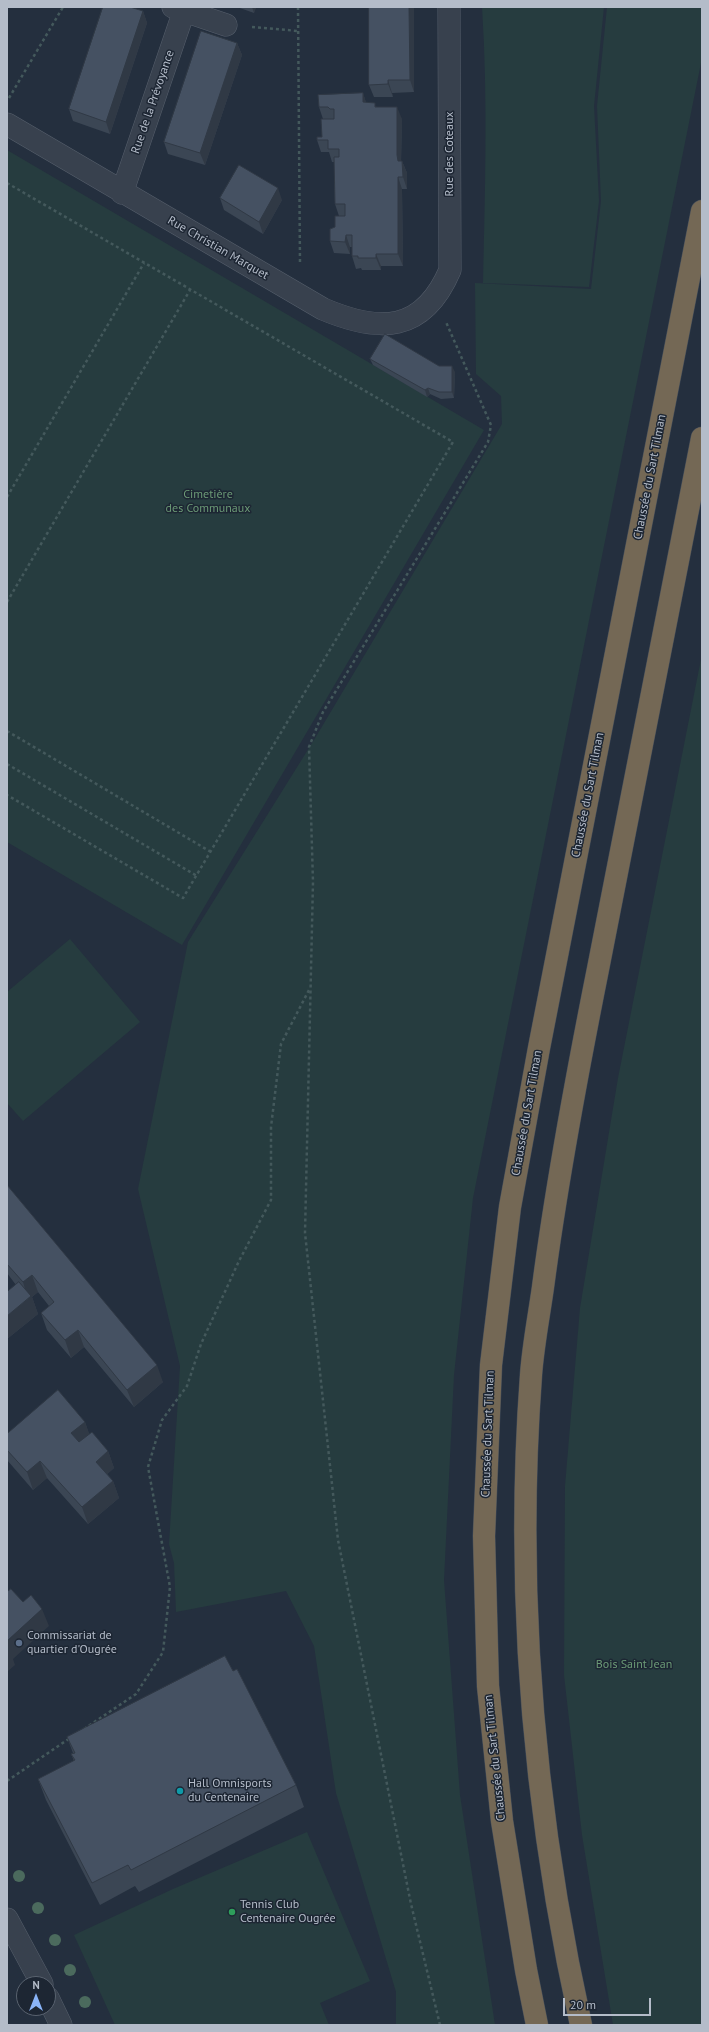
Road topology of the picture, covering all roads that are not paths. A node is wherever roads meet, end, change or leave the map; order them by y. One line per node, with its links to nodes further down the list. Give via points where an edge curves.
1 (449, 7): 7 (street, Rue des Coteaux, via 451,259 450,270)
2 (178, 9): 3 (street, Rue de la Prévoyance); 5 (street, Rue de la Prévoyance)
3 (226, 25)
4 (7, 124): 5 (street, Rue Christian Marquet)
5 (122, 193): 7 (street, Rue Christian Marquet, via 337,315 354,320 394,323 410,319)
6 (702, 211): 13 (highway, Chaussée du Sart Tilman, via 537,1056 510,1207 491,1365 484,1536 488,1686 502,1821)
7 (436, 298)
8 (702, 438): 14 (highway, via 579,1066 552,1218 531,1373 525,1537 531,1676 544,1814 567,1961)
9 (7, 1919): 10 (street)
10 (38, 1976)
11 (56, 2015): 12 (street)
12 (61, 2025)
13 (537, 2025)
14 (581, 2025)

